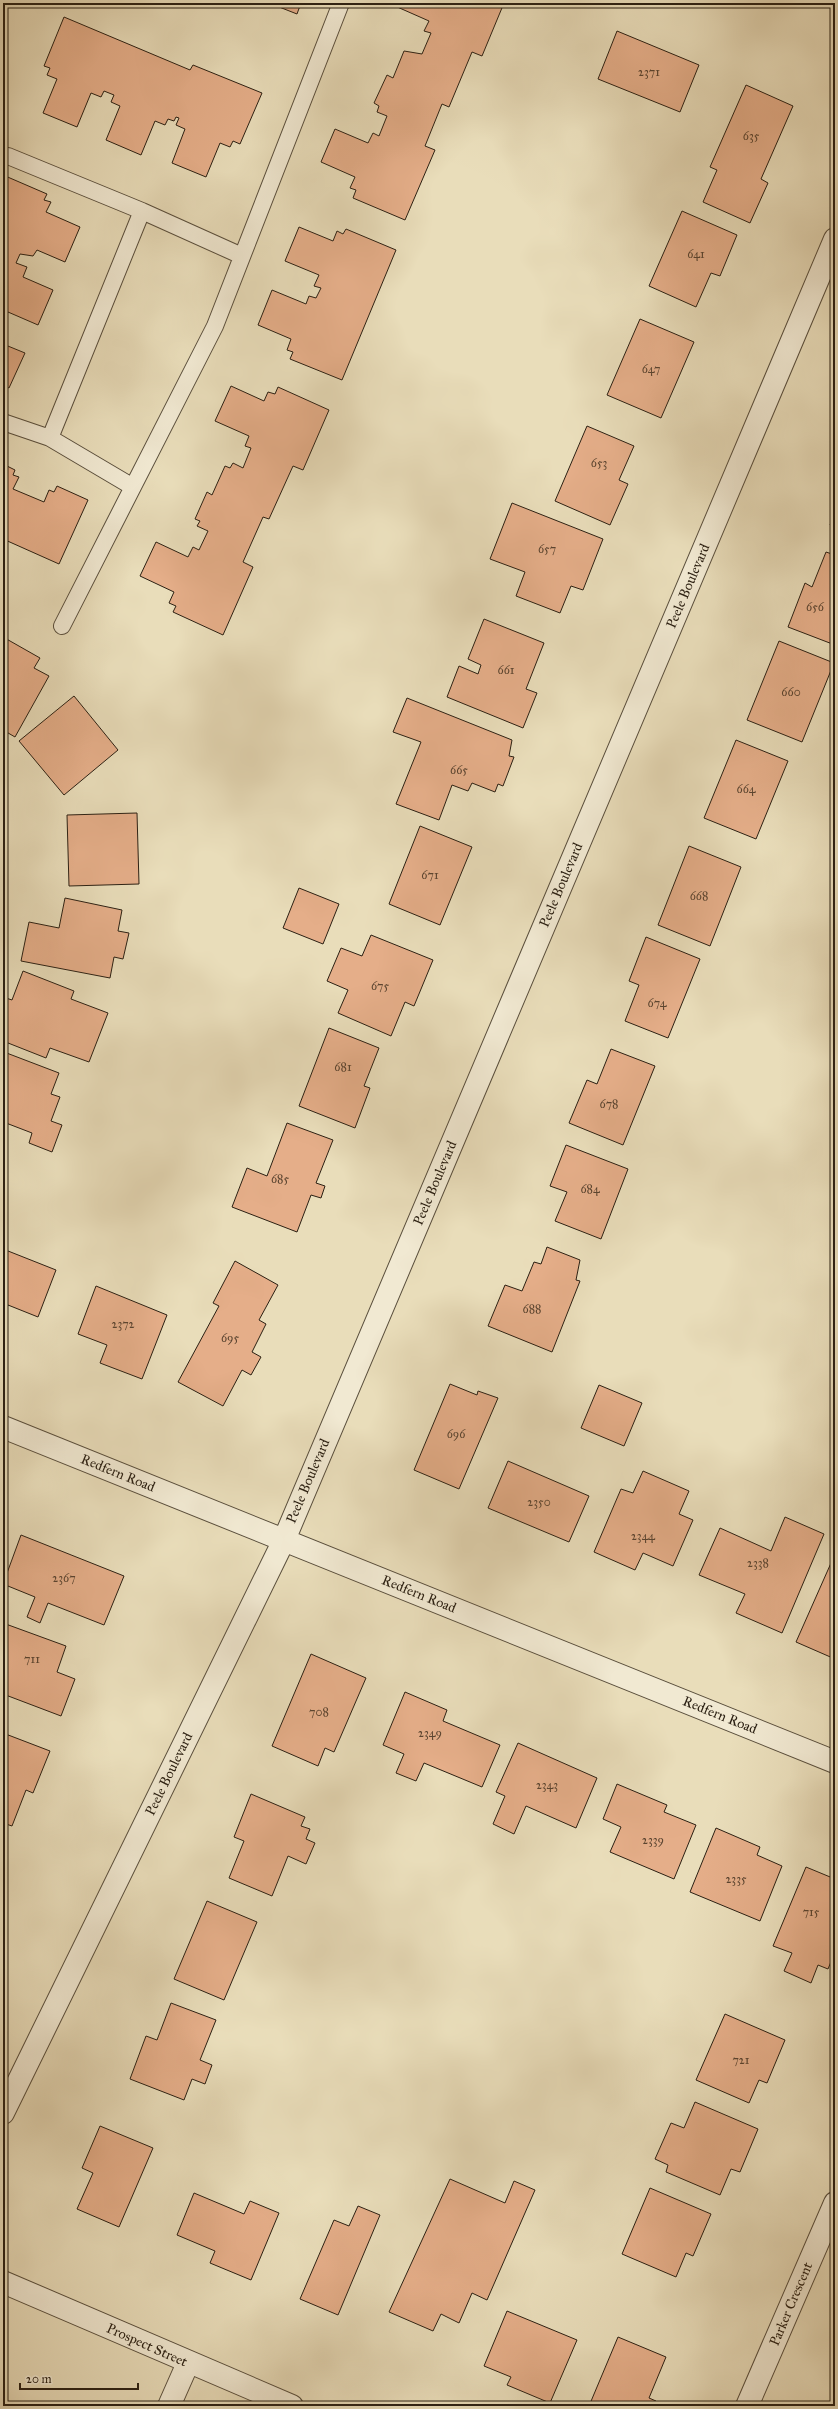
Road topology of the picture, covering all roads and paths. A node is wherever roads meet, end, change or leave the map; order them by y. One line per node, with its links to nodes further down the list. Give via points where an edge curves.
1 (341, 3): 5 (lane)
2 (8, 156): 3 (lane)
3 (142, 211): 5 (lane); 7 (lane)
4 (835, 239): 11 (street, Peele Boulevard)
5 (242, 256): 8 (lane, via 215,326)
6 (3, 422): 7 (lane)
7 (50, 438): 8 (lane)
8 (133, 487): 9 (lane)
9 (62, 626)
10 (3, 1427): 11 (street, Redfern Road)
11 (284, 1540): 12 (street, Redfern Road); 13 (street, Peele Boulevard)
12 (835, 1762)
13 (3, 2113)
14 (835, 2203): 19 (street, Parker Crescent)
15 (3, 2282): 16 (street, Prospect Street)
16 (188, 2363): 17 (street); 18 (street, Prospect Street)
17 (169, 2406)
18 (292, 2406)
19 (747, 2406)

